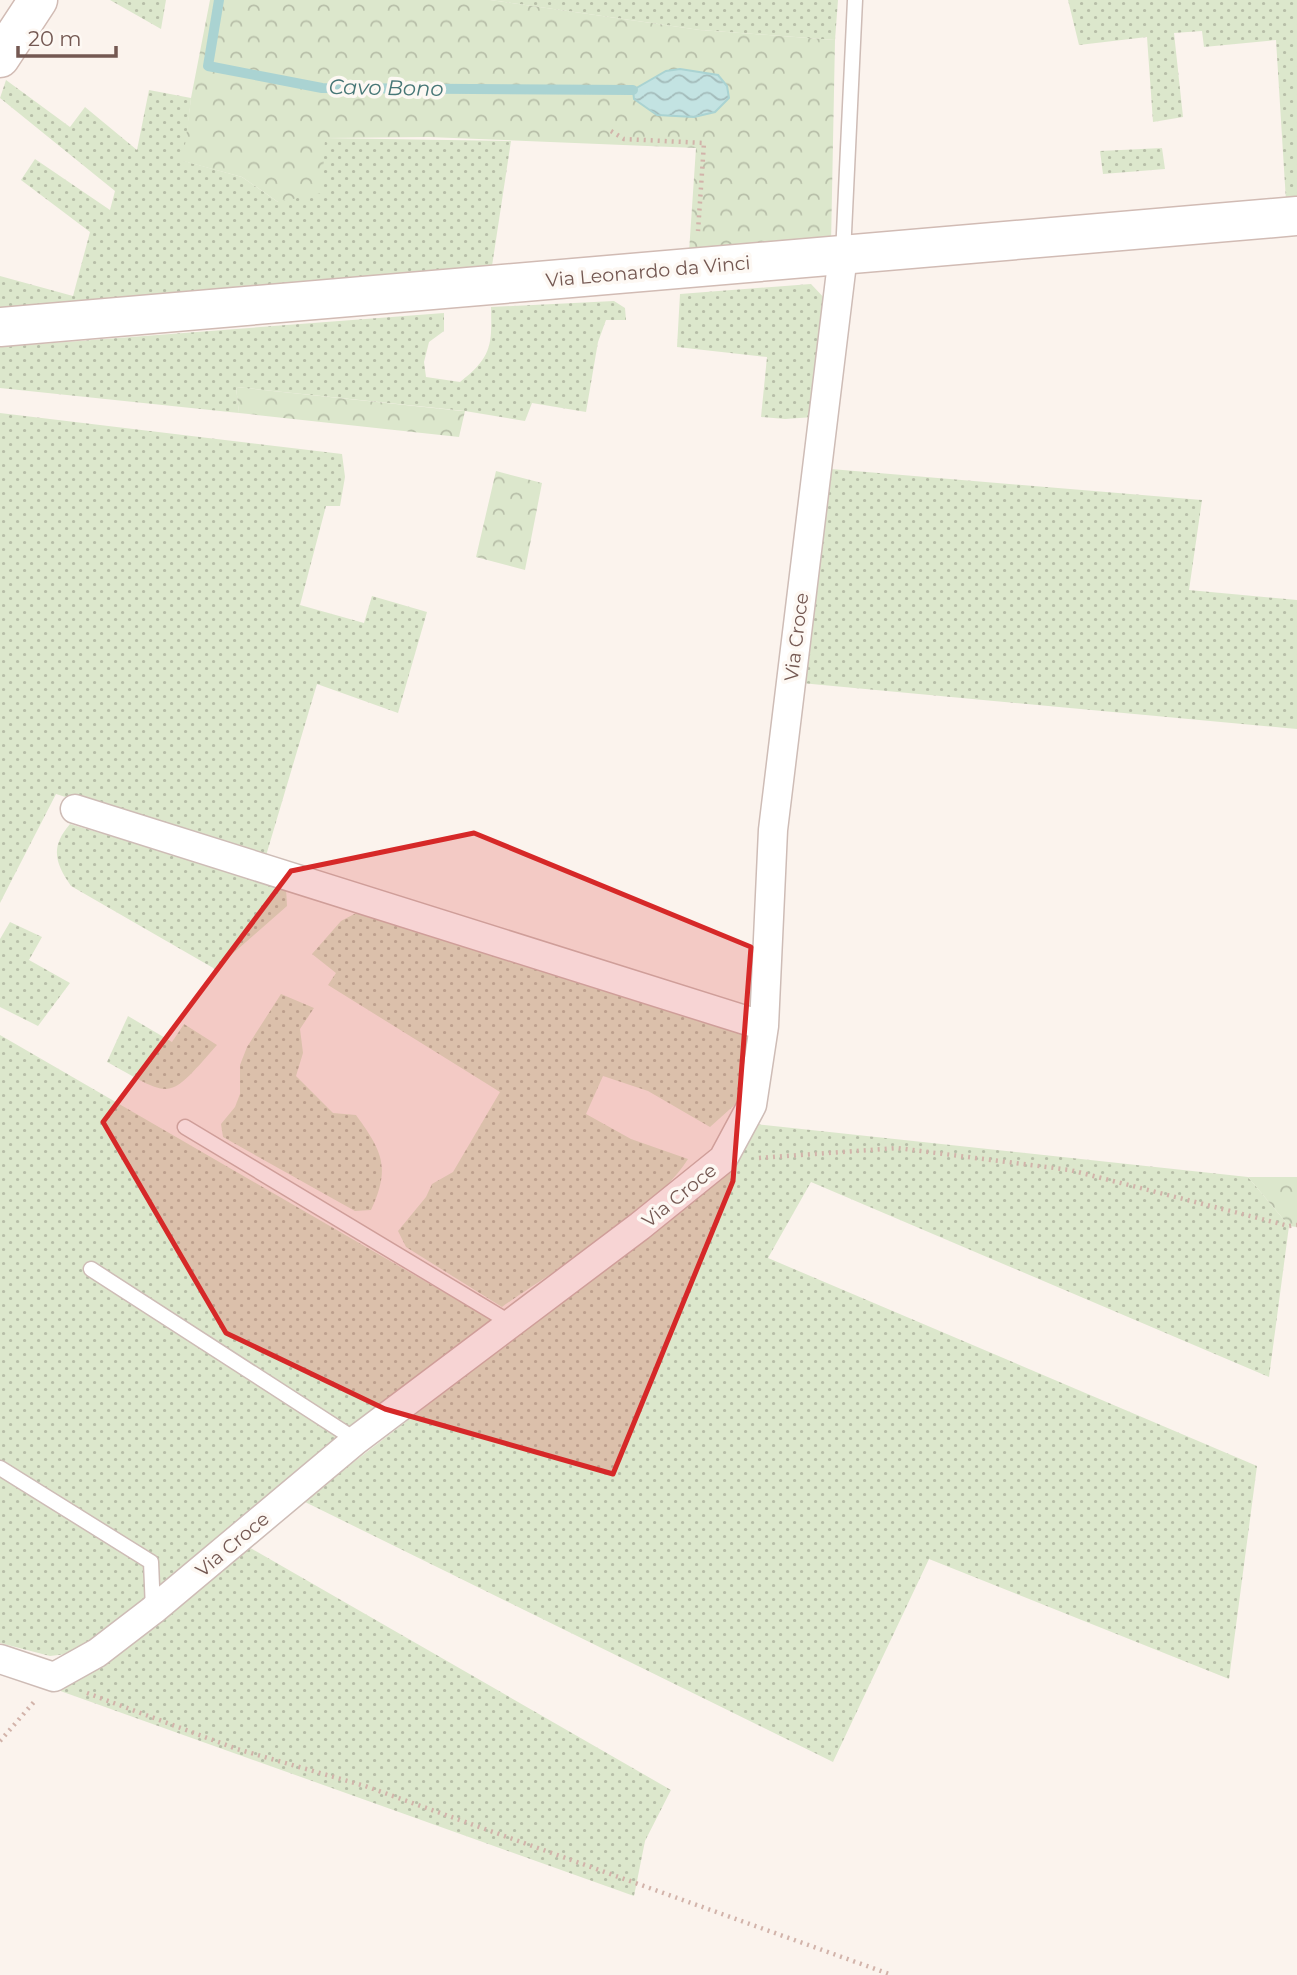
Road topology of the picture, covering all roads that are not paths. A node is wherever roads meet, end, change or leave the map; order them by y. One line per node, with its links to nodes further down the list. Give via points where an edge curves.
1 (38, 0): 3 (street)
2 (855, 0): 5 (lane)
3 (0, 58)
4 (1297, 216): 5 (street, Via Leonardo da Vinci)
5 (843, 255): 6 (street, Via Leonardo da Vinci); 8 (street, Via Croce, via 773,830)
6 (0, 327)
7 (75, 809): 8 (street)
8 (764, 1026): 11 (street, Via Croce, via 752,1105 723,1160)
9 (185, 1128): 11 (lane)
10 (90, 1269): 12 (lane)
11 (511, 1324): 12 (street, Via Croce)
12 (356, 1440): 14 (street, Via Croce)
13 (0, 1468): 14 (lane, via 151,1562)
14 (153, 1610): 15 (street, Via Croce, via 97,1653 54,1678)
15 (0, 1658)

